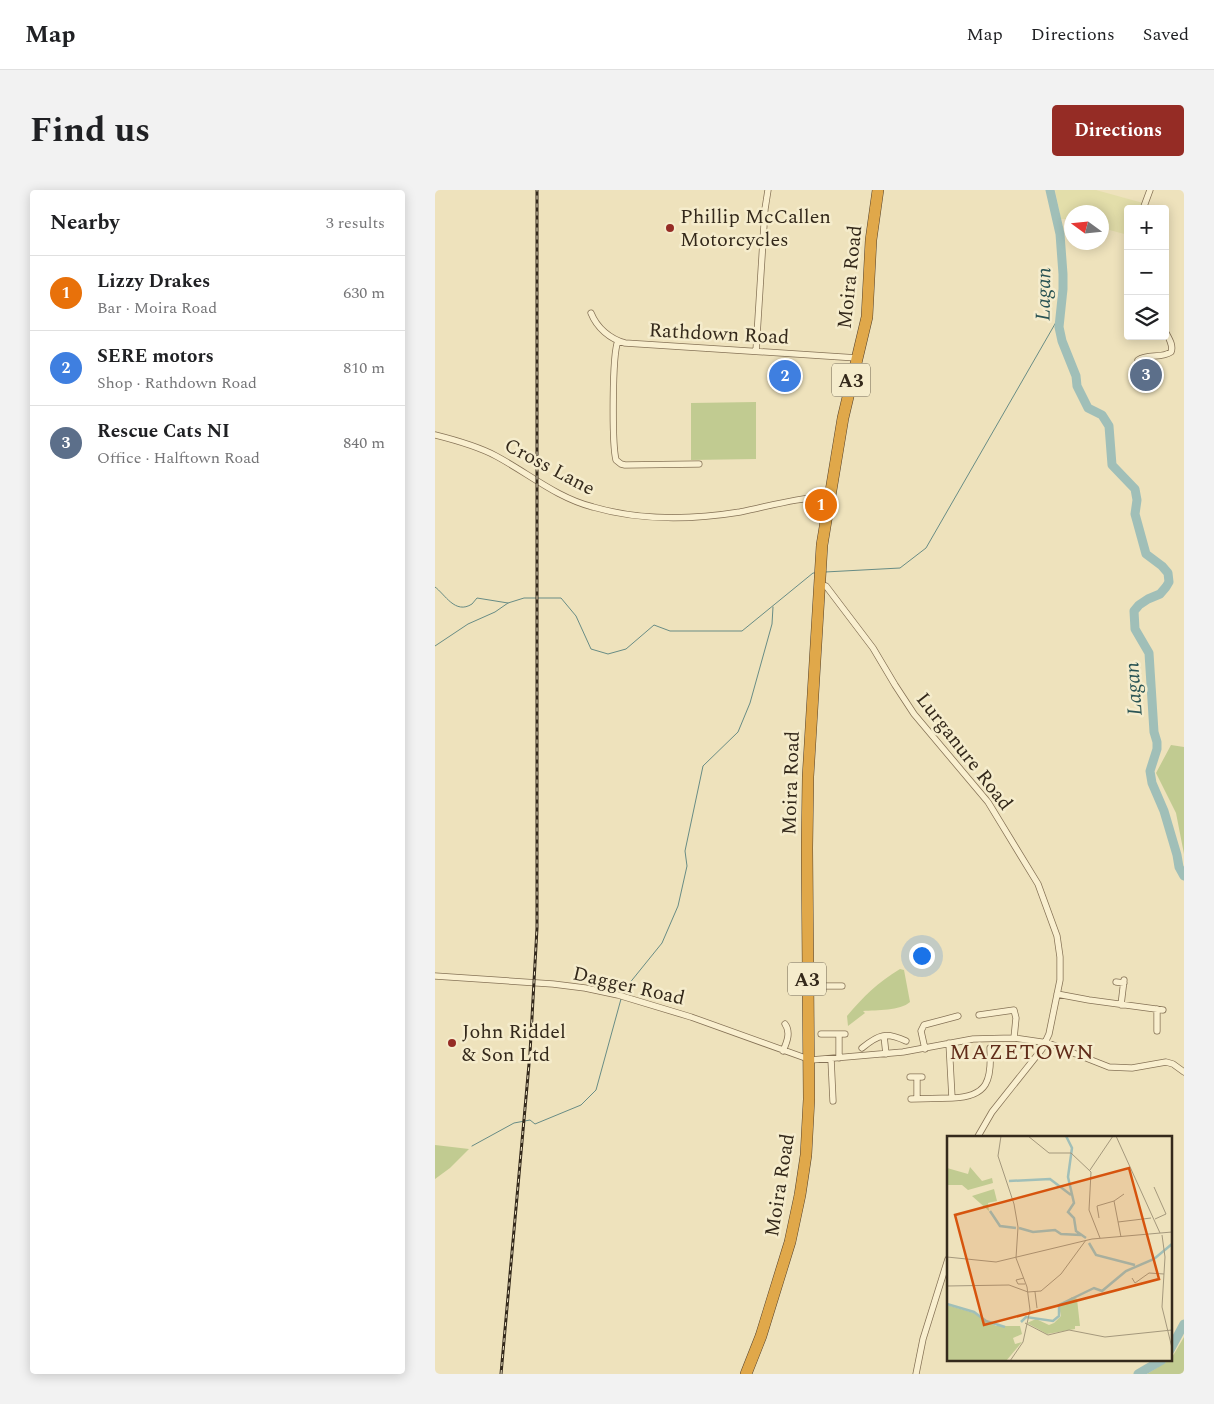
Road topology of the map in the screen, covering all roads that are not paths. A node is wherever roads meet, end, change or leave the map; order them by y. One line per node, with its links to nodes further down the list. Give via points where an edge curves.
1 (768, 190): 8 (street)
2 (878, 190): 9 (highway, Moira Road / A3, via 871,240 867,317)
3 (1150, 190): 4 (street)
4 (1144, 205)
5 (591, 313): 7 (street, Rathdown Road, via 602,330)
6 (1169, 338): 10 (street, via 1171,352 1160,356 1148,355)
7 (618, 341): 8 (street, Rathdown Road); 12 (street, via 614,366 616,460 625,465)
8 (756, 351): 9 (street, Rathdown Road)
9 (857, 358): 13 (highway, Moira Road / A3)
10 (1138, 360)
11 (435, 435): 13 (street, Cross Lane, via 487,451 586,506 633,515 663,518 707,516 808,497)
12 (699, 464)
13 (829, 497): 14 (highway, Moira Road / A3)
14 (821, 576): 17 (highway, Moira Road / A3, via 808,776); 19 (street, Lurganure Road, via 866,637 914,714 983,794 1027,865 1057,936 1061,969)
15 (435, 976): 34 (street, Dagger Road, via 567,986 618,995 691,1017)
16 (1116, 982): 20 (street, via 1124,982)
17 (807, 986): 18 (street); 38 (highway, Moira Road / A3)
18 (842, 986)
19 (1057, 994): 20 (street); 29 (street, Lurganure Road)
20 (1121, 1004): 24 (street, via 1160,1009)
21 (979, 1015): 27 (street, via 1014,1010)
22 (958, 1016): 32 (street, via 924,1025 921,1031)
23 (785, 1024): 34 (street, via 788,1040)
24 (1157, 1031)
25 (821, 1034): 37 (street, via 842,1034)
26 (884, 1036): 28 (street, via 893,1035); 31 (street, via 875,1037); 35 (street)
27 (1014, 1038): 29 (street); 30 (street)
28 (906, 1041)
29 (1045, 1042): 39 (street, via 1109,1067 1131,1068 1166,1062); 43 (street, Lurganure Road, via 992,1112)
30 (949, 1043): 32 (street); 42 (street)
31 (862, 1048)
32 (925, 1048): 35 (street)
33 (990, 1048): 42 (street, via 990,1074 981,1090 969,1097)
34 (783, 1051): 38 (street, Dagger Road)
35 (886, 1054): 37 (street)
36 (831, 1058): 37 (street); 38 (street); 41 (street)
37 (839, 1058)
38 (808, 1059): 45 (highway, Moira Road / A3, via 808,1122 800,1195 790,1242)
39 (1184, 1072)
40 (916, 1077): 42 (street, via 914,1099)
41 (834, 1097)
42 (952, 1098)
43 (978, 1136)
44 (947, 1262): 46 (street, via 923,1339)
45 (746, 1374)
46 (916, 1374)

